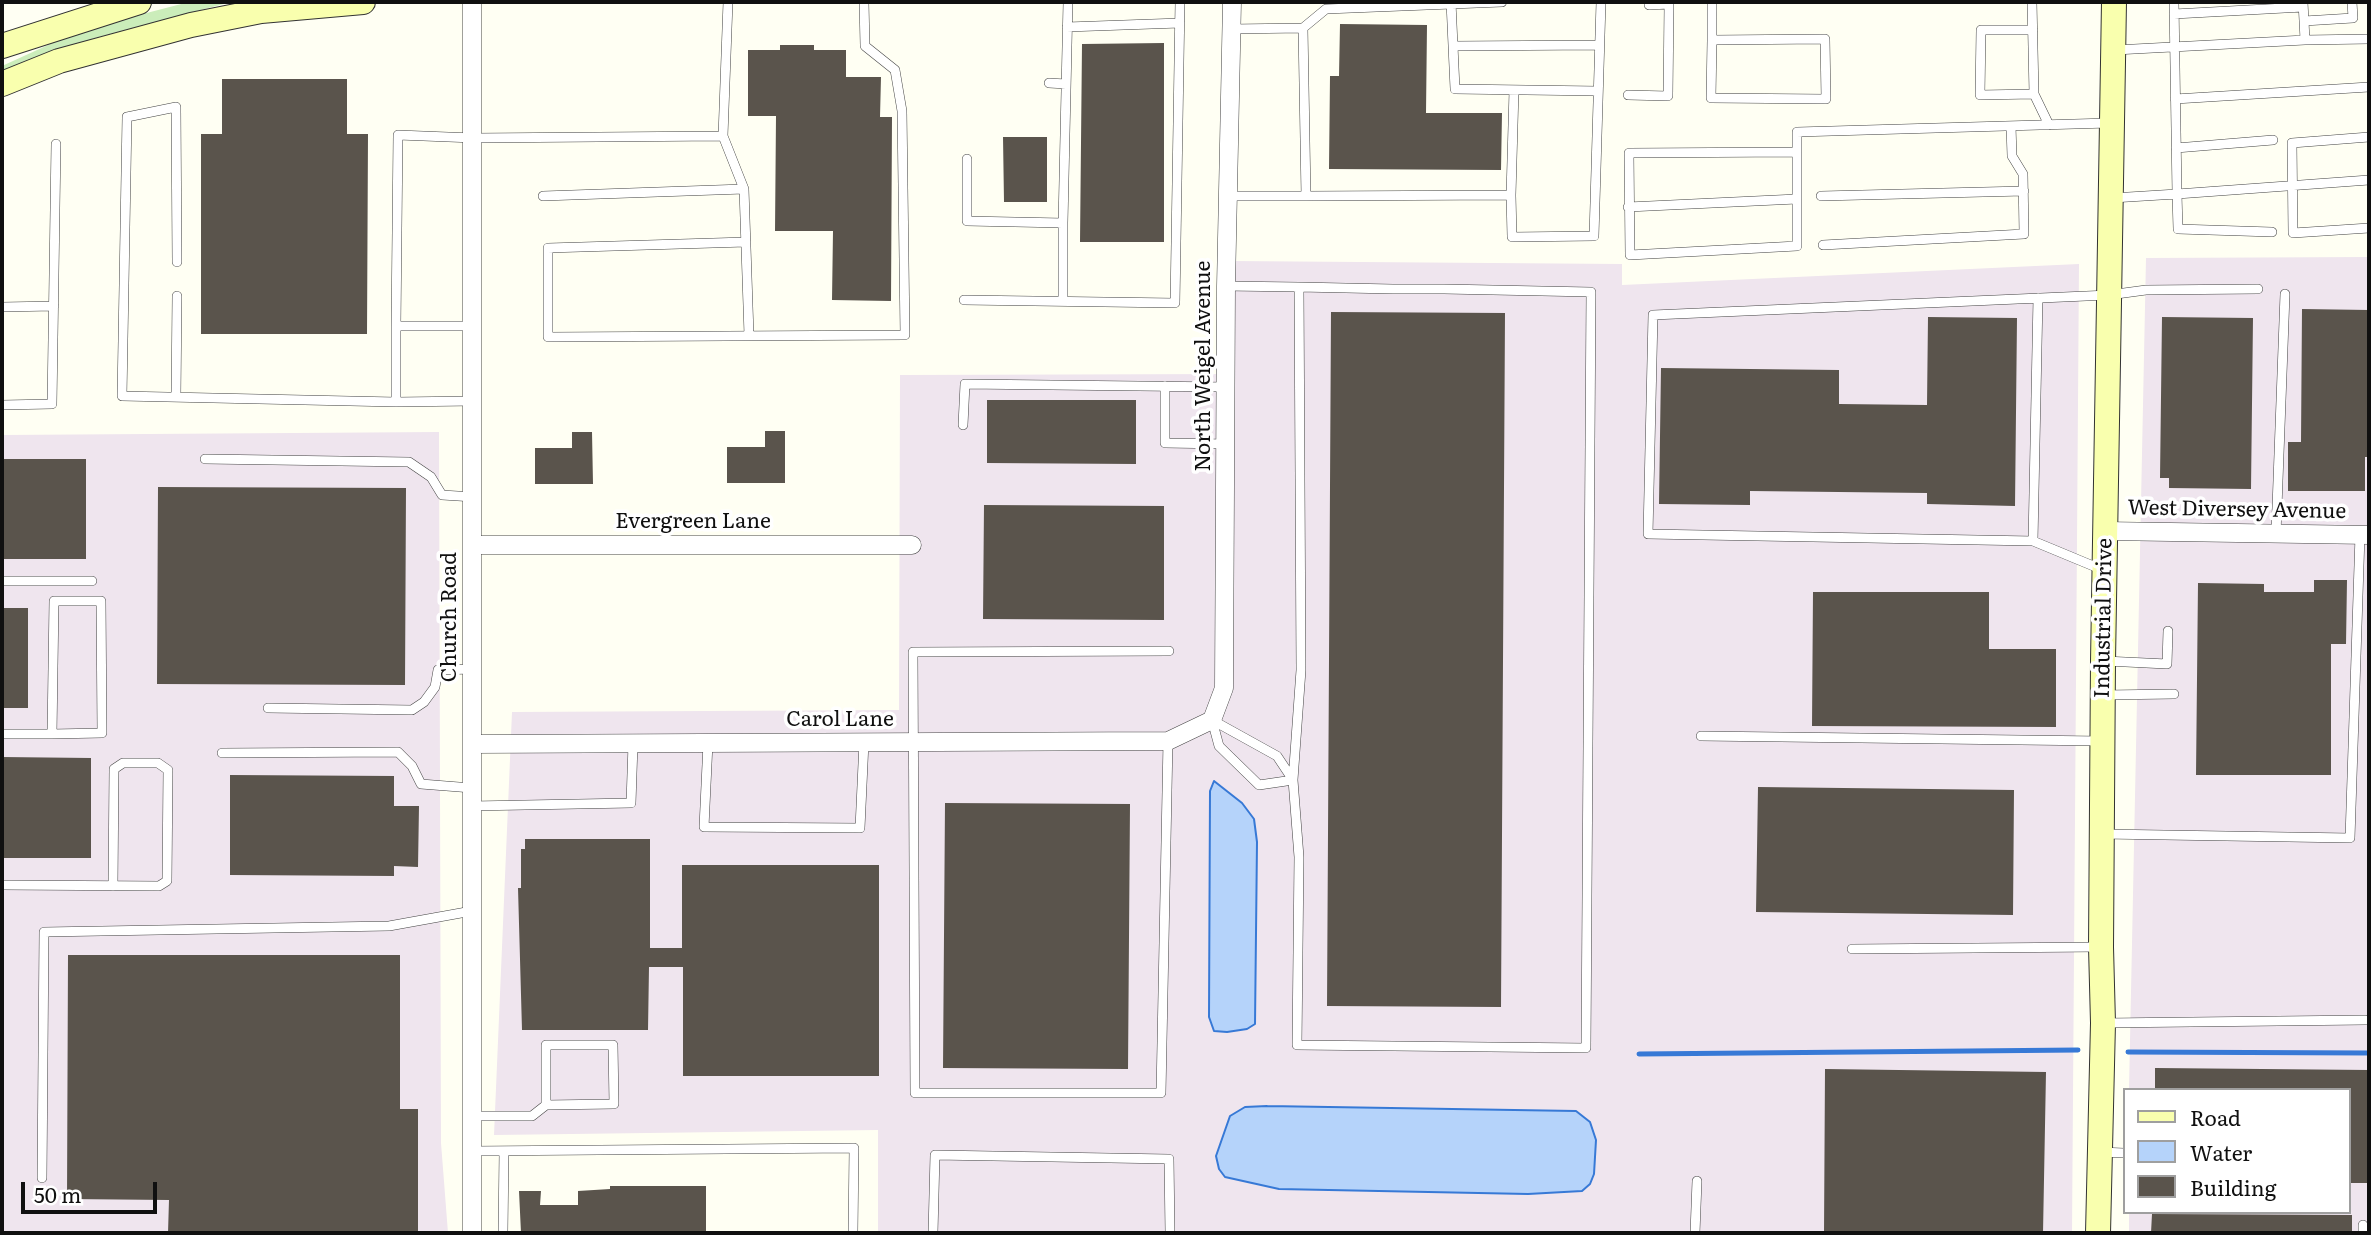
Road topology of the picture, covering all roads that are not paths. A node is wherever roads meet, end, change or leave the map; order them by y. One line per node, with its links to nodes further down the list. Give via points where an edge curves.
1 (139, 2): 30 (street)
2 (363, 2): 35 (street, via 261,11 191,25 59,61)
3 (472, 2): 48 (street, Church Road)
4 (728, 2): 46 (lane)
5 (864, 2): 86 (lane, via 865,46 895,70 902,111 905,335)
6 (1068, 2): 22 (lane)
7 (1180, 2): 21 (lane)
8 (1232, 2): 24 (street, North Weigel Avenue)
9 (1502, 2): 17 (lane)
10 (1601, 2): 29 (lane)
11 (1649, 2): 41 (lane, via 1669,4 1668,96)
12 (1712, 2): 27 (lane)
13 (2032, 2): 25 (lane)
14 (2114, 2): 33 (street, Industrial Drive)
15 (2174, 2): 19 (lane)
16 (2352, 2): 20 (lane, via 2353,18)
17 (1451, 3): 23 (lane, via 1326,9); 31 (lane)
18 (2303, 4): 19 (lane); 20 (lane)
19 (2175, 15): 32 (lane)
20 (2304, 21): 28 (lane)
21 (1180, 23): 22 (lane); 81 (lane, via 1175,303)
22 (1067, 27): 36 (lane)
23 (1303, 28): 24 (lane); 62 (lane)
24 (1231, 29): 61 (street, North Weigel Avenue)
25 (2033, 30): 40 (lane); 40 (lane, via 1980,30 1980,95)
26 (2369, 39): 28 (lane)
27 (1712, 40): 27 (lane, via 1825,39 1826,99 1711,98)
28 (2305, 40): 32 (lane)
29 (1599, 45): 31 (lane); 39 (lane)
30 (2, 46)
31 (1453, 46): 38 (lane, via 1455,89)
32 (2175, 47): 33 (lane); 42 (lane)
33 (2113, 50): 43 (street, Industrial Drive)
34 (1049, 83): 36 (lane)
35 (2, 84)
36 (1066, 84): 67 (lane)
37 (2369, 87): 42 (lane)
38 (1514, 90): 39 (lane); 59 (lane)
39 (1598, 91): 59 (lane, via 1594,236 1512,237)
40 (2034, 94): 44 (lane)
41 (1628, 95)
42 (2175, 99): 51 (lane)
43 (2112, 123): 44 (lane); 64 (street, Industrial Drive)
44 (2049, 125): 45 (lane)
45 (2011, 126): 52 (lane, via 1797,132); 57 (lane, via 2012,156 2024,174)
46 (723, 136): 48 (lane); 56 (lane)
47 (2369, 137): 55 (lane, via 2292,143)
48 (474, 138): 84 (lane, via 398,135); 85 (street, Church Road)
49 (2273, 141): 51 (lane)
50 (56, 144): 82 (lane)
51 (2176, 148): 58 (lane)
52 (1797, 152): 65 (lane); 66 (lane, via 1629,153)
53 (967, 159): 67 (lane, via 967,221)
54 (2369, 180): 55 (lane)
55 (2292, 186): 58 (lane); 68 (lane, via 2293,233)
56 (744, 189): 60 (lane); 70 (lane)
57 (2024, 191): 63 (lane); 71 (lane, via 2024,234)
58 (2177, 194): 64 (lane); 69 (lane, via 2178,229)
59 (1511, 195): 62 (lane)
60 (543, 196)
61 (1228, 196): 62 (lane); 73 (street, North Weigel Avenue)
62 (1306, 196)
63 (1821, 196)
64 (2111, 198): 77 (street, Industrial Drive)
65 (1797, 199): 66 (lane); 66 (lane, via 1797,246 1630,255)
66 (1629, 207)
67 (1063, 223): 81 (lane)
68 (2369, 228)
69 (2272, 232)
70 (746, 242): 86 (lane); 86 (lane, via 548,248 548,337)
71 (1823, 245)
72 (177, 262): 89 (lane, via 176,107 127,117 122,396)
73 (1226, 286): 74 (lane); 88 (street, North Weigel Avenue)
74 (1299, 287): 125 (lane, via 1301,670); 125 (lane, via 1591,292 1586,1048 1297,1045 1298,857)
75 (2258, 289): 77 (lane, via 2146,290)
76 (2286, 294): 98 (lane)
77 (2109, 295): 79 (lane); 97 (street, Industrial Drive)
78 (177, 296): 89 (lane)
79 (2038, 298): 100 (lane); 100 (lane, via 1653,315 1648,534)
80 (964, 300): 81 (lane)
81 (1063, 301)
82 (54, 306): 83 (lane); 92 (lane, via 52,404)
83 (2, 307)
84 (397, 326): 85 (lane); 91 (lane)
85 (474, 326): 90 (street, Church Road)
86 (749, 335)
87 (1165, 386): 88 (lane); 93 (lane, via 965,384); 94 (lane, via 1164,443)
88 (1226, 387): 94 (street, North Weigel Avenue)
89 (176, 397): 91 (lane)
90 (474, 401): 91 (lane); 96 (street, Church Road)
91 (396, 402)
92 (2, 405)
93 (963, 425)
94 (1226, 444): 113 (street, North Weigel Avenue, via 1224,688)
95 (205, 460): 96 (lane, via 409,463 431,477 442,495)
96 (474, 497): 101 (street, Church Road)
97 (2105, 531): 98 (street, West Diversey Avenue); 103 (street, Industrial Drive)
98 (2276, 534): 99 (street, West Diversey Avenue)
99 (2365, 535): 127 (lane, via 2350,838)
100 (2033, 541): 103 (lane)
101 (474, 545): 102 (street, Evergreen Lane); 109 (street, Church Road)
102 (912, 545)
103 (2105, 571): 108 (street, Industrial Drive)
104 (2, 581): 105 (lane)
105 (92, 582)
106 (2168, 631): 108 (lane, via 2167,664)
107 (1169, 651): 120 (lane, via 913,652)
108 (2103, 662): 111 (street, Industrial Drive)
109 (473, 669): 112 (lane, via 438,670 435,687 412,710); 122 (street, Church Road)
110 (2174, 694): 111 (lane)
111 (2103, 695): 118 (street, Industrial Drive)
112 (268, 708)
113 (1208, 722): 117 (street, Carol Lane); 125 (lane, via 1278,755); 125 (lane, via 1219,746 1259,785)
114 (2, 734): 115 (lane)
115 (52, 734): 115 (lane, via 102,733 101,601 54,601)
116 (1701, 736): 118 (lane)
117 (1168, 741): 120 (street, Carol Lane); 120 (lane, via 1161,1093 915,1093)
118 (2102, 741): 127 (street, Industrial Drive)
119 (863, 742): 120 (street, Carol Lane); 121 (street, Carol Lane); 121 (lane, via 860,828 704,827)
120 (913, 742)
121 (708, 743): 123 (street, Carol Lane)
122 (472, 744): 123 (street, Carol Lane); 126 (street, Church Road)
123 (633, 744): 126 (lane, via 631,803)
124 (222, 753): 126 (lane, via 398,752 421,784)
125 (1293, 780)
126 (472, 797): 130 (street, Church Road)
127 (2102, 834): 131 (street, Industrial Drive)
128 (2, 885): 129 (lane)
129 (113, 886): 129 (lane, via 159,886 167,881 168,770 158,763 123,763 114,769)
130 (472, 911): 136 (street, Church Road); 141 (lane, via 389,926 44,932)
131 (2101, 947): 132 (lane); 134 (street, Industrial Drive)
132 (1852, 949)
133 (2365, 1020): 134 (lane)
134 (2104, 1023): 139 (street, Industrial Drive)
135 (546, 1105): 135 (lane, via 614,1104 613,1045 546,1045); 136 (lane, via 532,1116)
136 (472, 1116): 138 (street, Church Road)
137 (504, 1151): 138 (lane); 144 (lane); 145 (lane, via 854,1147)
138 (472, 1152): 143 (street, Church Road)
139 (2099, 1152): 140 (lane); 149 (street, Industrial Drive)
140 (2122, 1153)
141 (42, 1178)
142 (1697, 1181): 148 (lane)
143 (472, 1233)
144 (503, 1233)
145 (853, 1233)
146 (933, 1233): 147 (lane, via 935,1155 1170,1159)
147 (1170, 1233)
148 (1695, 1233)
149 (2098, 1233)

